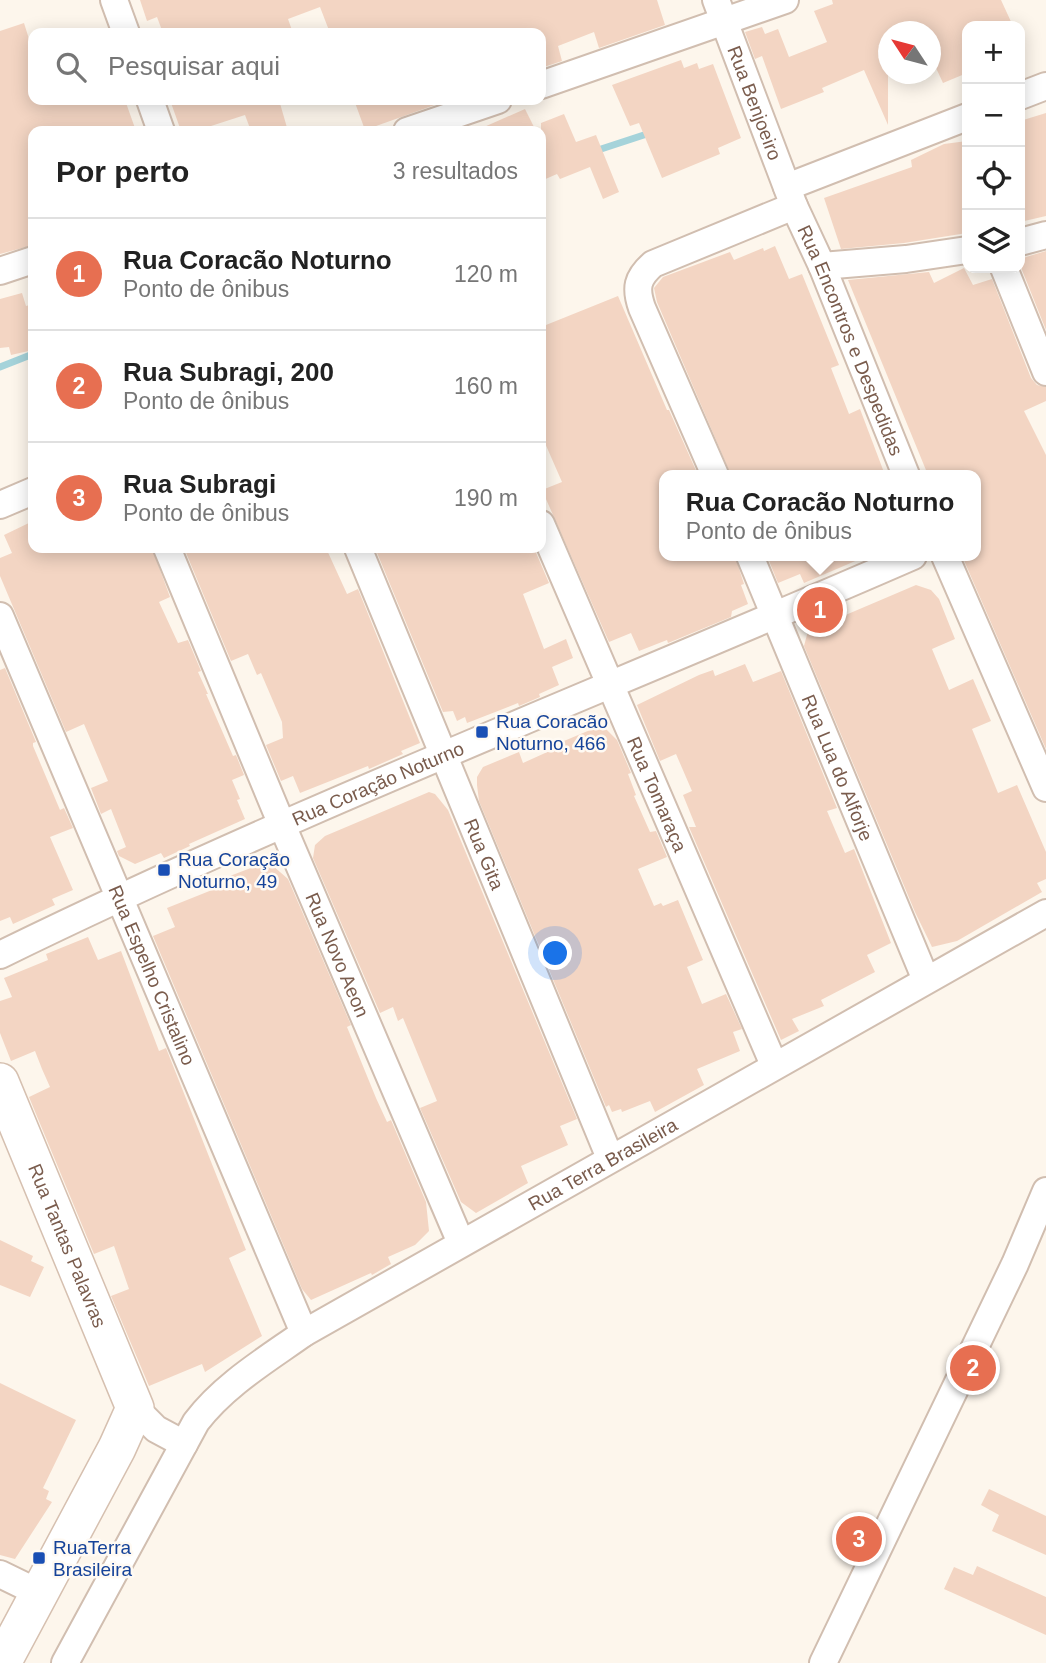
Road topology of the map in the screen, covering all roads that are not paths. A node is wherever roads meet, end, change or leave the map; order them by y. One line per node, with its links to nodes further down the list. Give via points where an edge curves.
1 (114, 0): 4 (street)
2 (785, 0): 3 (street)
3 (720, 11): 5 (street); 13 (street, Rua Benjoeiro)
4 (124, 28)
5 (546, 83)
6 (1046, 86): 7 (street)
7 (1025, 94)
8 (152, 105): 11 (street)
9 (483, 105): 12 (street)
10 (962, 119): 13 (street)
11 (159, 126)
12 (422, 126)
13 (790, 197): 18 (street, Rua Encontros e Despedidas); 22 (street, via 653,264 638,282 642,308)
14 (1046, 235): 15 (street)
15 (1025, 241)
16 (962, 251): 18 (street)
17 (28, 262): 19 (street)
18 (822, 266): 23 (street, Rua Encontros e Despedidas)
19 (0, 271)
20 (1006, 273): 21 (street)
21 (1046, 372)
22 (713, 470)
23 (904, 470)
24 (28, 493): 25 (street)
25 (0, 505)
26 (546, 536): 34 (street, Rua Tomaraça)
27 (169, 553): 37 (street, Rua Novo Aeon)
28 (360, 553): 35 (street, Rua Gita)
29 (752, 561): 32 (street, Rua Lua do Alforje)
30 (901, 561): 32 (street, Rua Coração Noturno)
31 (947, 561): 36 (street)
32 (776, 615): 34 (street, Rua Coração Noturno); 41 (street, Rua Lua do Alforje)
33 (0, 617): 38 (street, Rua Espelho Cristalino)
34 (609, 686): 35 (street, Rua Coração Noturno); 42 (street, Rua Tomaraça)
35 (443, 756): 37 (street, Rua Coração Noturno); 44 (street, Rua Gita)
36 (1046, 788)
37 (282, 825): 38 (street, Rua Coração Noturno); 46 (street, Rua Novo Aeon)
38 (121, 896): 40 (street, Rua Coração Noturno); 47 (street, Rua Espelho Cristalino)
39 (1046, 913): 41 (street, Rua Terra Brasileira)
40 (0, 955)
41 (926, 980): 42 (street, Rua Terra Brasileira)
42 (774, 1065): 44 (street, Rua Terra Brasileira)
43 (0, 1082): 48 (street, Rua Tantas Palavras)
44 (610, 1158): 46 (street, Rua Terra Brasileira)
45 (1046, 1191): 54 (street)
46 (461, 1243): 47 (street, Rua Terra Brasileira)
47 (304, 1333): 49 (street, Rua Terra Brasileira, via 217,1398)
48 (135, 1408): 49 (street, via 156,1429); 51 (street)
49 (184, 1444): 53 (street, Rua Terra Brasileira)
50 (0, 1574): 51 (street)
51 (38, 1593): 52 (street)
52 (2, 1663)
53 (65, 1663)
54 (823, 1663)

